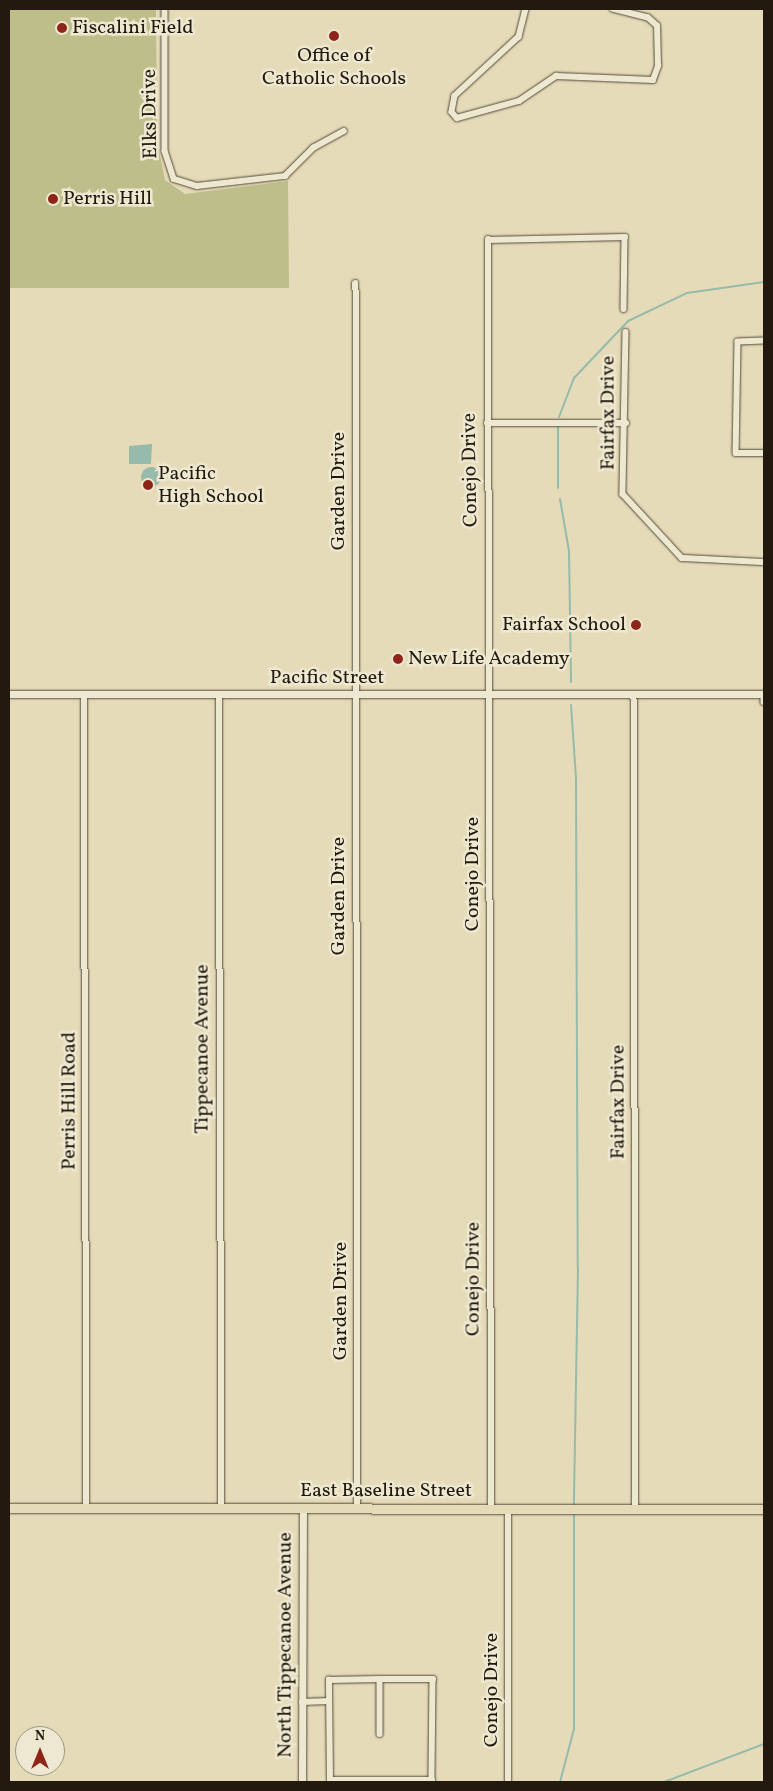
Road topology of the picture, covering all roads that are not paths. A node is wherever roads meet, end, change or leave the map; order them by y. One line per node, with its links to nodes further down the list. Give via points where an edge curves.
1 (165, 9): 4 (street, Elks Drive, via 165,151 174,179 197,186 285,176 317,144)
2 (526, 9): 3 (street, via 519,37 455,96 452,112 457,118 519,101 556,76 653,80 658,66 657,26 648,18)
3 (614, 9)
4 (344, 131)
5 (356, 283): 17 (street, Garden Drive)
6 (624, 309): 9 (street, Conejo Drive, via 625,238 488,240)
7 (626, 332): 10 (street, Fairfax Drive)
8 (764, 341): 11 (street, via 738,342 736,453)
9 (487, 423): 10 (street); 18 (street, Conejo Drive)
10 (626, 423): 12 (street, Fairfax Drive, via 623,494 682,558)
11 (764, 453)
12 (764, 562)
13 (9, 694): 14 (street, Pacific Street)
14 (84, 694): 15 (street, Pacific Street); 22 (street, Perris Hill Road)
15 (219, 694): 17 (street, Pacific Street); 29 (street, Tippecanoe Avenue)
16 (764, 694): 19 (street, Pacific Street); 20 (street)
17 (355, 695): 18 (street, Pacific Street); 23 (street, Garden Drive)
18 (489, 695): 19 (street, Pacific Street); 25 (street, Conejo Drive)
19 (634, 695): 27 (street, Fairfax Drive)
20 (764, 702)
21 (9, 1508): 22 (main road, East Baseline Street)
22 (87, 1508): 29 (main road, East Baseline Street)
23 (358, 1508): 24 (main road, East Baseline Street); 25 (main road, East Baseline Street)
24 (303, 1509): 29 (main road, East Baseline Street); 32 (street, North Tippecanoe Avenue)
25 (491, 1509): 26 (main road, East Baseline Street)
26 (508, 1509): 27 (main road, East Baseline Street); 37 (street, Conejo Drive)
27 (636, 1509): 28 (main road, East Baseline Street)
28 (764, 1509)
29 (222, 1510)
30 (380, 1679): 31 (street, via 329,1680); 33 (street); 35 (street, via 433,1679)
31 (329, 1701): 32 (street); 34 (street)
32 (302, 1702): 36 (street, North Tippecanoe Avenue)
33 (380, 1734)
34 (330, 1781): 35 (street)
35 (432, 1781)
36 (302, 1782)
37 (508, 1782)

